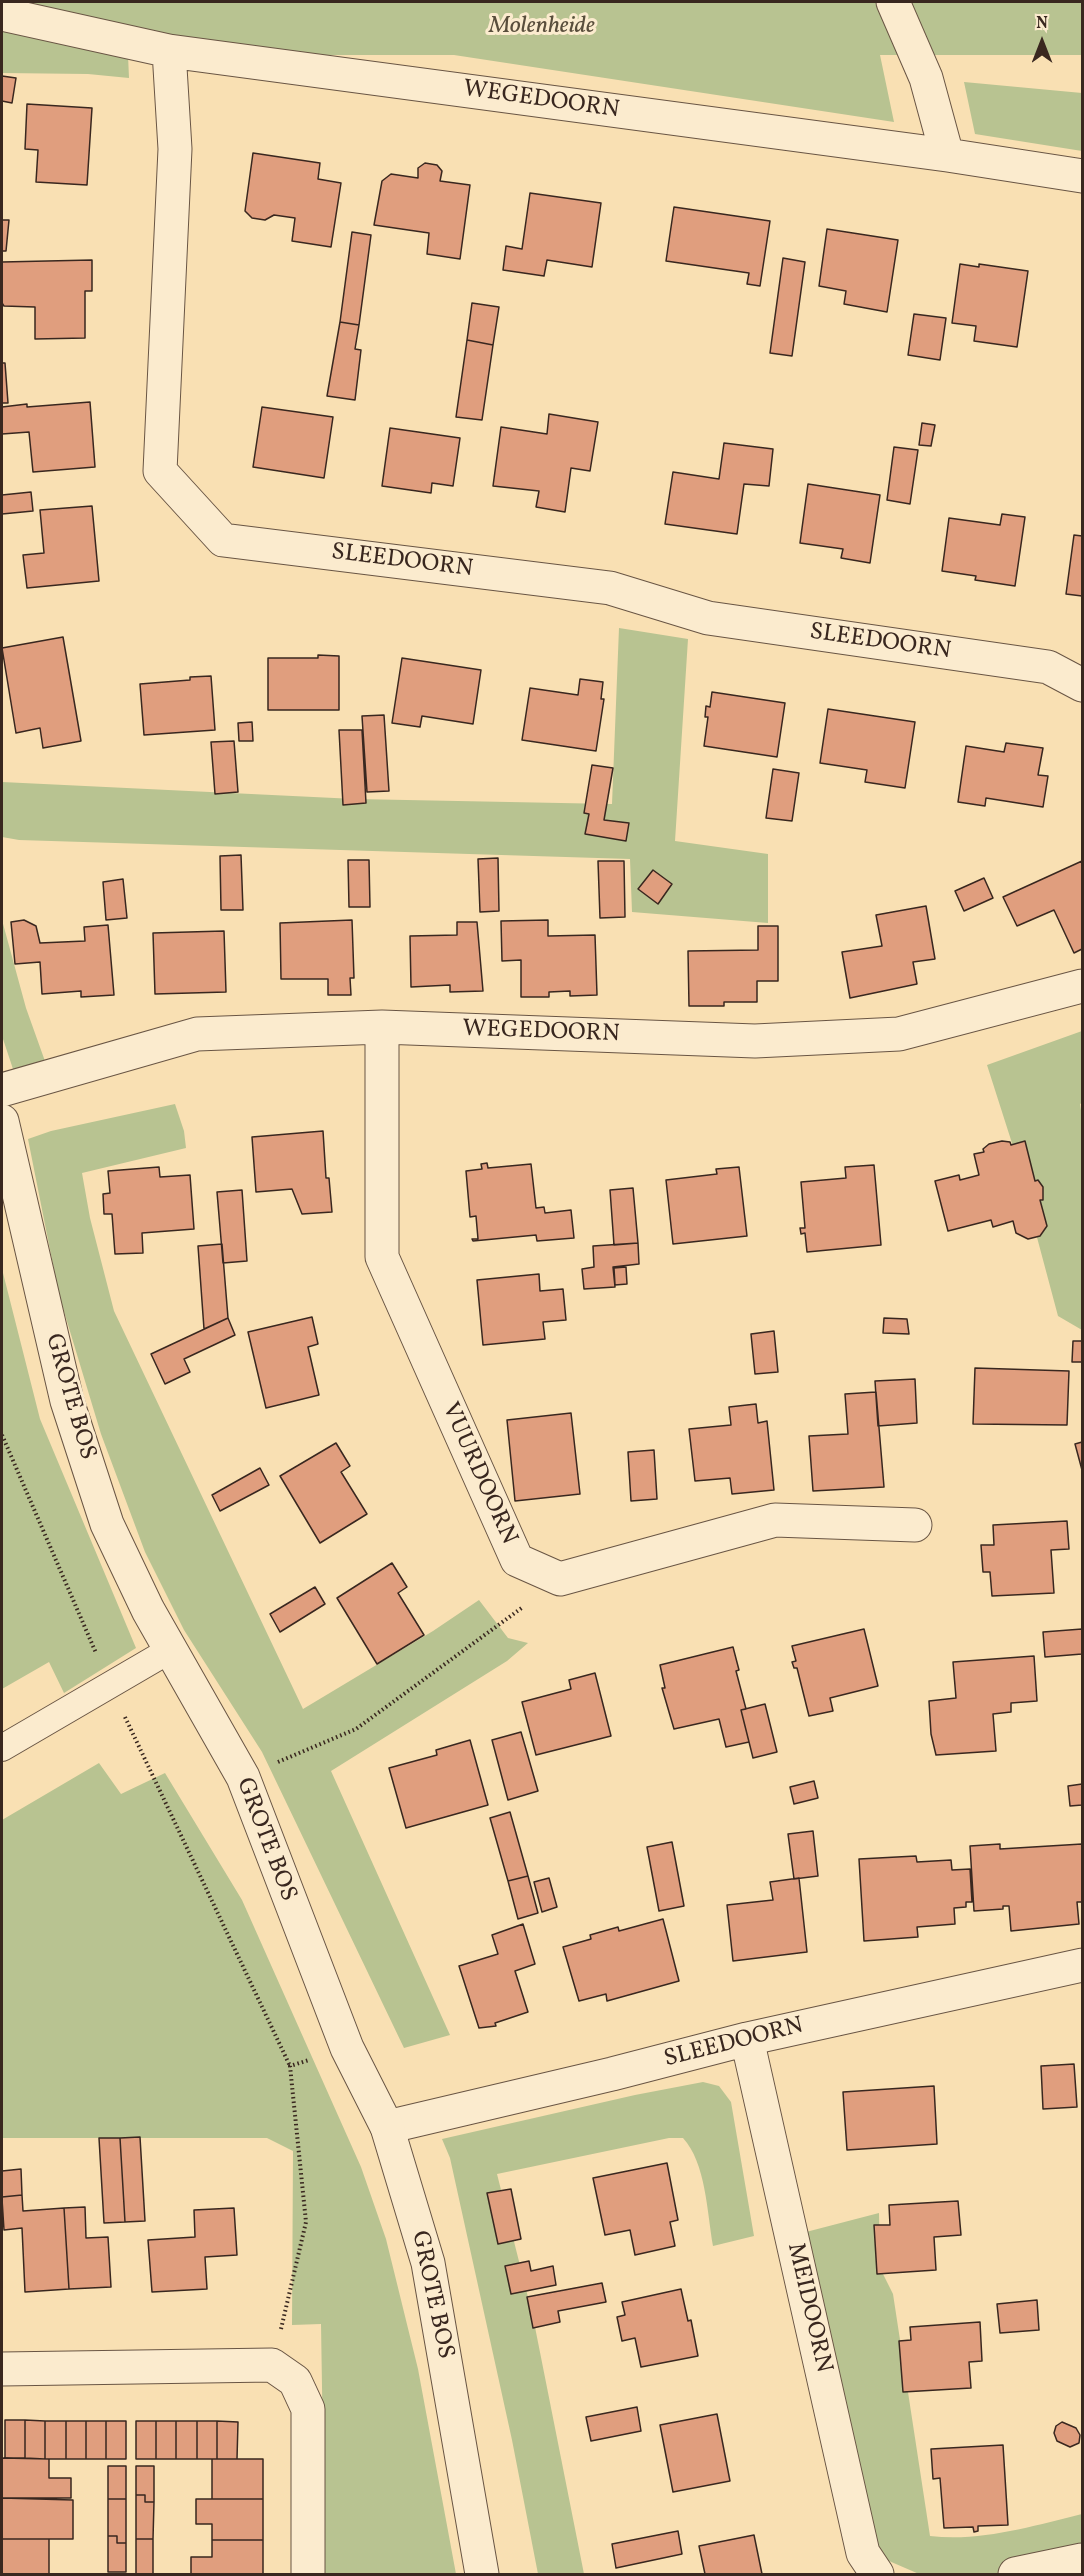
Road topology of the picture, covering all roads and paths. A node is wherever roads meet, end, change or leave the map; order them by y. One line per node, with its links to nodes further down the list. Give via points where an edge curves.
1 (893, 2): 4 (street, via 926,78)
2 (2, 14): 3 (street, WEGEDOORN)
3 (169, 51): 4 (street, WEGEDOORN); 6 (street, SLEEDOORN, via 175,149 160,471 223,540 610,588 708,618 1048,667)
4 (947, 155): 5 (street, WEGEDOORN)
5 (1083, 176)
6 (1083, 685)
7 (1083, 986): 8 (street, WEGEDOORN, via 899,1034 755,1041)
8 (382, 1027): 9 (street, WEGEDOORN, via 197,1034); 13 (street, VUURDOORN, via 382,1257 517,1560)
9 (2, 1090)
10 (2, 1121): 14 (street, GROTE BOS, via 67,1401 107,1524)
11 (2, 1435): 15 (path)
12 (915, 1525): 13 (street, via 775,1520)
13 (560, 1579): 17 (path, via 356,1730)
14 (170, 1650): 15 (lane); 17 (street, GROTE BOS)
15 (110, 1685): 16 (lane); 21 (path)
16 (2, 1748)
17 (243, 1777): 20 (street, GROTE BOS)
18 (1083, 1965): 19 (street, SLEEDOORN)
19 (747, 2039): 22 (street, SLEEDOORN); 28 (street, MEIDOORN, via 863,2553)
20 (347, 2048): 21 (path); 22 (street, GROTE BOS)
21 (290, 2066): 24 (path, via 306,2222)
22 (387, 2127): 27 (street, GROTE BOS, via 428,2264)
23 (2, 2369): 24 (street)
24 (284, 2373): 26 (street, via 308,2409)
25 (1083, 2560): 29 (street)
26 (308, 2574)
27 (482, 2574)
28 (877, 2574)
29 (1015, 2574)

